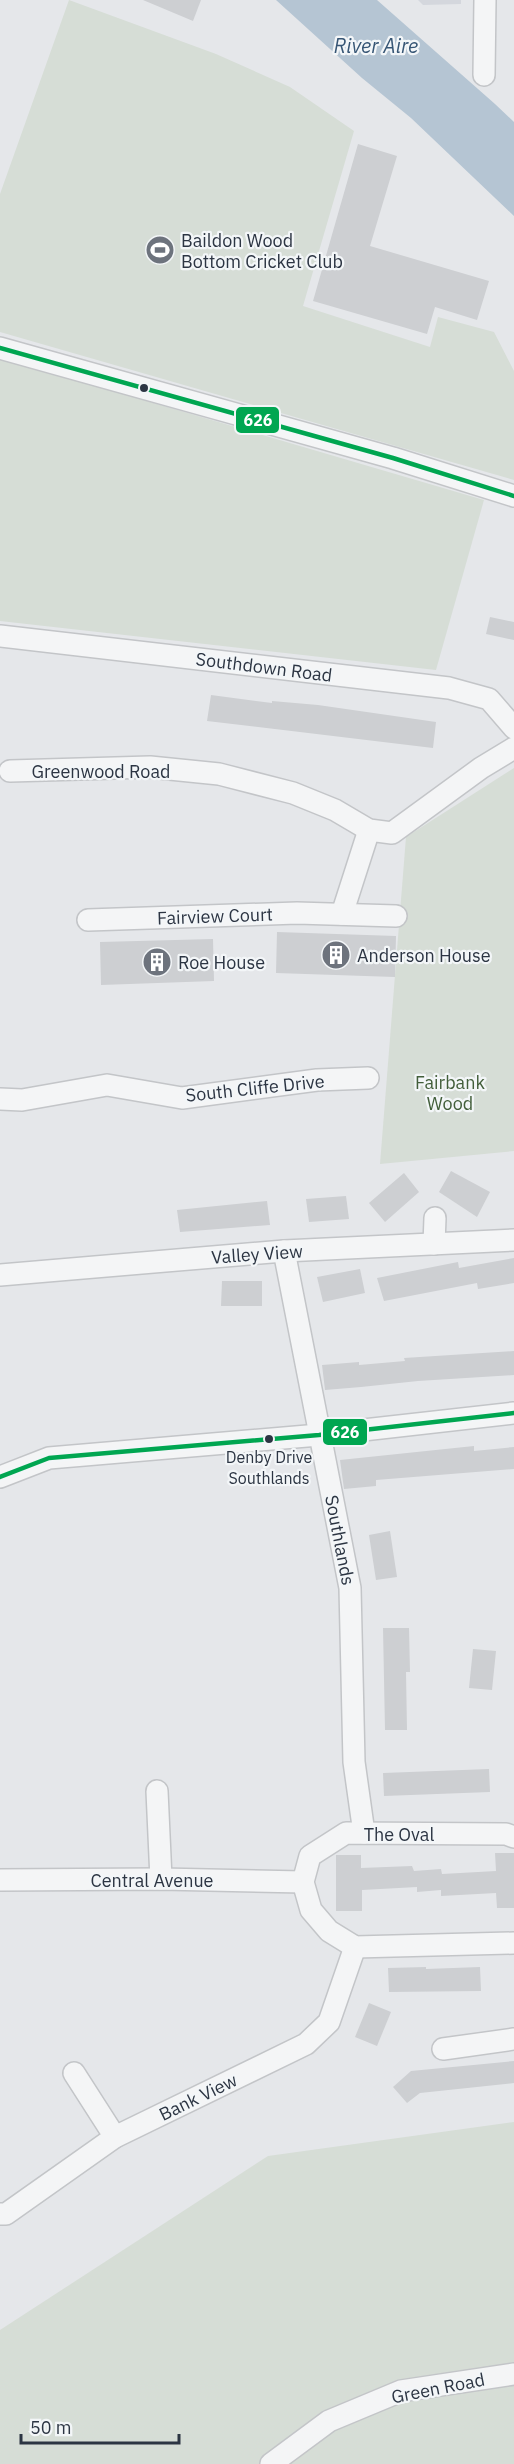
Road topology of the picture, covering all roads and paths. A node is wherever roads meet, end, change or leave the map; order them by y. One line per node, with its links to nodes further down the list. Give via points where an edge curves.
1 (485, 0): 2 (street)
2 (484, 75)
3 (0, 348): 4 (street, via 393,458)
4 (514, 496)
5 (0, 636): 6 (street, Southdown Road, via 449,688 489,699)
6 (514, 728)
7 (514, 748): 9 (street, via 392,832)
8 (10, 771): 9 (street, Greenwood Road, via 150,768 219,774 293,794 335,810)
9 (369, 830): 10 (street)
10 (342, 914): 11 (street, Fairview Court); 12 (street, Fairview Court)
11 (396, 916)
12 (88, 920)
13 (368, 1078): 14 (street, South Cliffe Drive, via 317,1080 182,1098 107,1085 22,1100)
14 (0, 1099)
15 (435, 1218): 17 (street)
16 (514, 1240): 17 (street, Valley View)
17 (434, 1244): 18 (street, Valley View)
18 (284, 1251): 19 (street, Valley View); 21 (street, Southlands)
19 (0, 1275)
20 (514, 1413): 21 (street)
21 (319, 1434): 22 (street, via 49,1458); 24 (street, Southlands, via 350,1588 354,1762)
22 (0, 1478)
23 (157, 1791): 26 (street)
24 (364, 1833): 25 (street, The Oval); 28 (street, The Oval, via 346,1833 310,1856)
25 (514, 1837)
26 (161, 1879): 27 (street, Central Avenue); 28 (street, Central Avenue)
27 (0, 1881)
28 (303, 1882): 30 (street, via 311,1910 329,1931)
29 (514, 1943): 30 (street)
30 (355, 1947): 34 (street, Bank View, via 329,2022 306,2044)
31 (514, 2039): 32 (street)
32 (442, 2049)
33 (74, 2073): 34 (street)
34 (115, 2137): 35 (street, Bank View, via 6,2214)
35 (0, 2214)
36 (514, 2374): 37 (street, Green Road, via 401,2391 329,2421)
37 (271, 2464)

